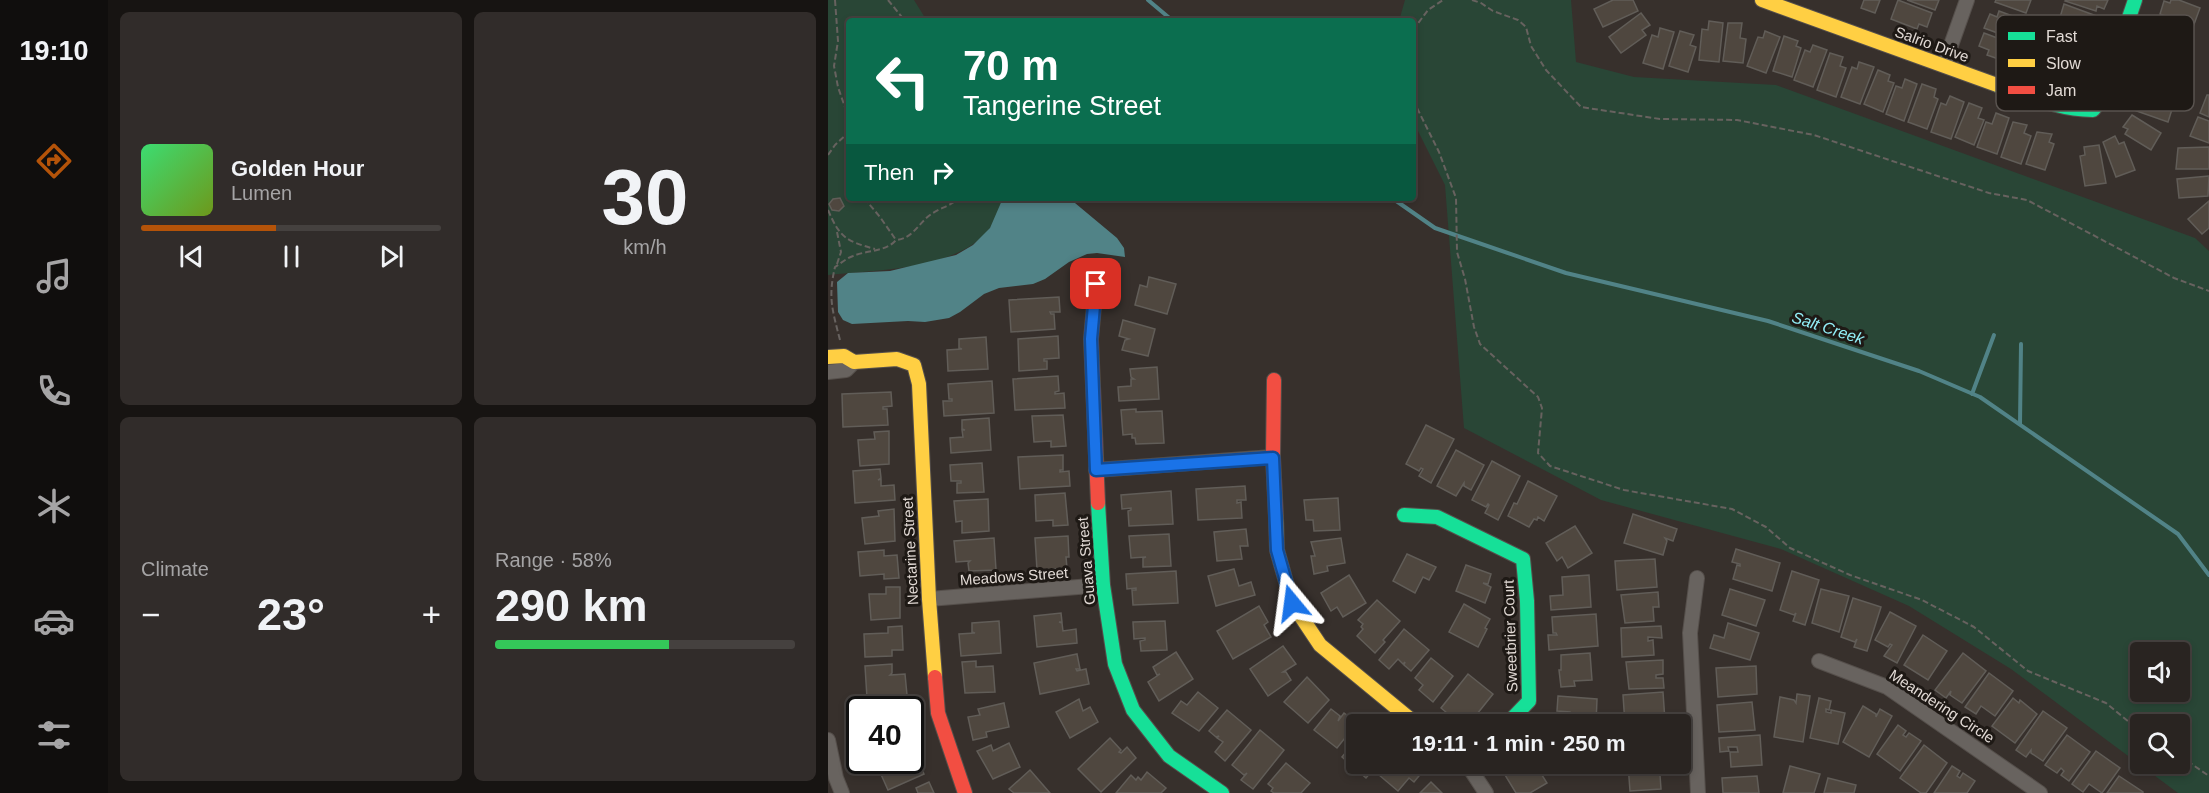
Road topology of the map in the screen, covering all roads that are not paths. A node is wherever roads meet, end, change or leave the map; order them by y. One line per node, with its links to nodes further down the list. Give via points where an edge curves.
1 (1762, 0): 5 (street, Salrio Drive)
2 (1967, 0): 5 (street)
3 (2135, 0): 4 (street, Salrio Drive)
4 (2130, 15)
5 (1944, 65): 6 (street, Salrio Drive)
6 (1996, 84)
7 (1096, 284): 13 (street, Guava Street, via 1091,339)
8 (828, 357): 9 (street, Nectarine Street, via 844,356)
9 (854, 362): 10 (street, Nectarine Street, via 846,370); 17 (street, Nectarine Street, via 897,359 914,365 919,384)
10 (828, 372)
11 (1274, 380): 12 (street)
12 (1273, 458): 13 (street); 19 (street, via 1277,550 1292,603 1320,645)
13 (1096, 470): 16 (street, Guava Street)
14 (1404, 515): 20 (street, Sweetbrier Court, via 1437,517 1522,559 1529,701)
15 (1696, 578): 27 (street, via 1690,633)
16 (1103, 585): 17 (street, Meadows Street); 25 (street, Guava Street, via 1115,664 1133,710 1170,756)
17 (928, 599): 24 (street, Nectarine Street, via 938,713)
18 (1819, 661): 28 (street, Meandering Circle, via 1887,687)
19 (1404, 714)
20 (1517, 714)
21 (828, 740): 23 (street)
22 (1475, 774): 26 (street)
23 (842, 793)
24 (965, 793)
25 (1222, 793)
26 (1486, 793)
27 (1698, 793)
28 (2040, 793)

